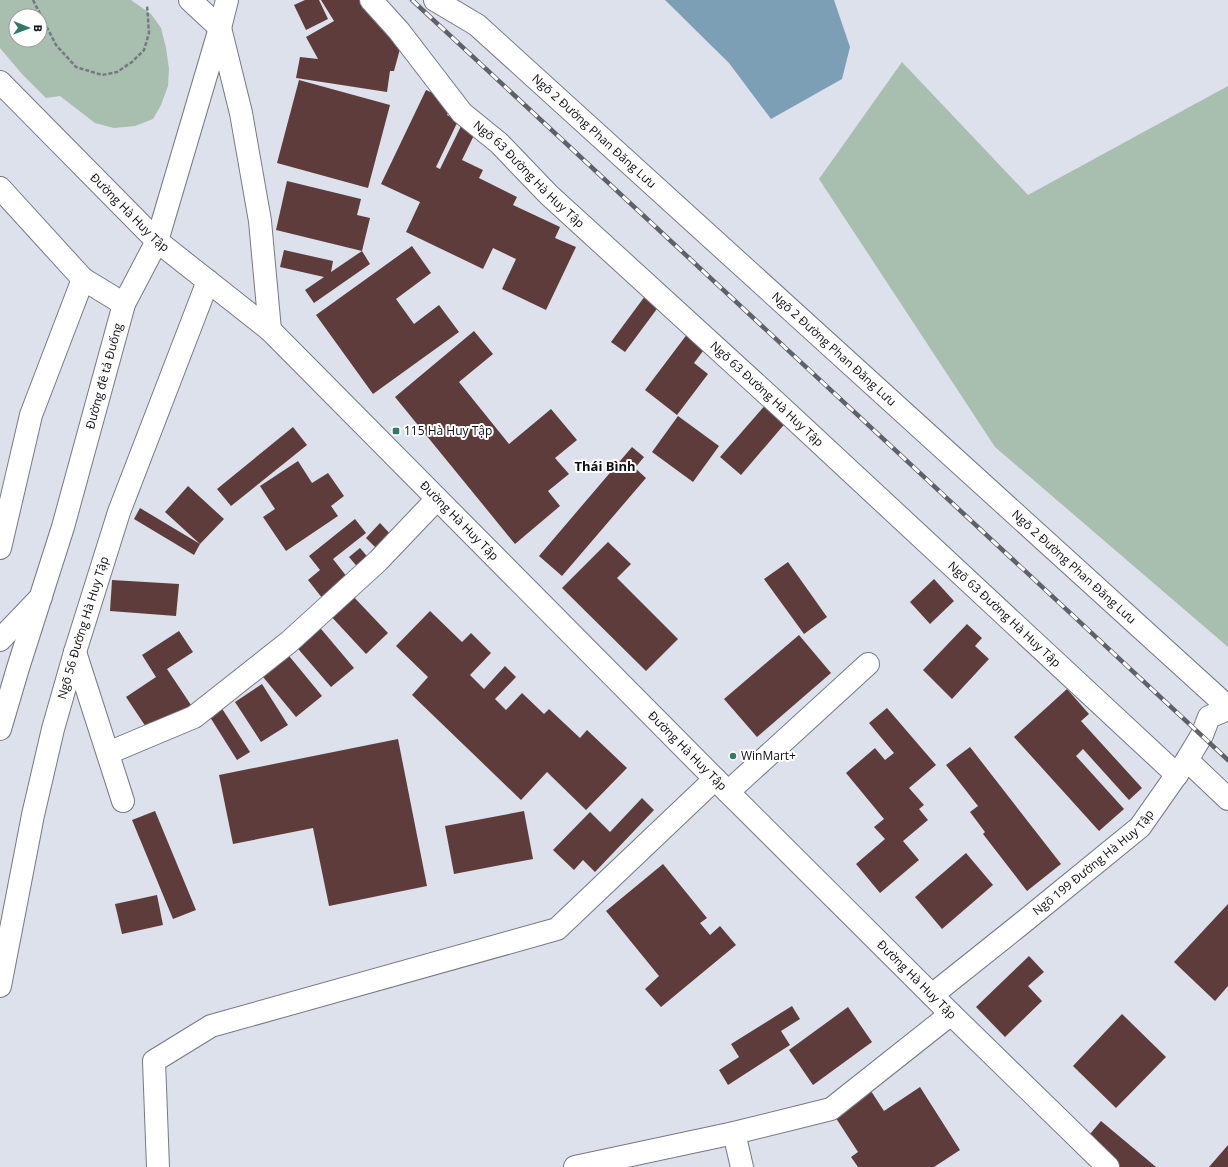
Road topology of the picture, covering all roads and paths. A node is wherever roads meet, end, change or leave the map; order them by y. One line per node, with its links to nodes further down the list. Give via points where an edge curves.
1 (33, 0): 6 (path, via 56,45 76,67 102,75 117,72 144,50 149,33)
2 (190, 0): 7 (street)
3 (227, 0): 7 (street, Đường đê tả Đuống)
4 (371, 0): 24 (street, Ngõ 63 Đường Hà Huy Tập, via 462,113 499,144 549,195 785,410)
5 (435, 0): 21 (street, Ngõ 2 Đường Phan Đăng Lưu, via 477,25)
6 (147, 5)
7 (220, 28): 10 (street, Đường đê tả Đuống); 14 (street, via 241,113 259,214)
8 (0, 82): 10 (street, Đường Hà Huy Tập)
9 (0, 188): 11 (street)
10 (157, 241): 12 (street, Đường Hà Huy Tập); 13 (street, Đường đê tả Đuống)
11 (83, 279): 13 (street); 16 (street, via 31,414)
12 (208, 281): 14 (street, Đường Hà Huy Tập); 19 (street, Ngõ 56 Đường Hà Huy Tập, via 119,512)
13 (124, 304): 17 (street, Đường đê tả Đuống, via 63,528)
14 (270, 330): 15 (street, Đường Hà Huy Tập)
15 (437, 499): 23 (street, via 378,561 289,642 194,717); 25 (street, Đường Hà Huy Tập)
16 (0, 548)
17 (41, 597): 18 (street); 22 (street, Đường đê tả Đuống)
18 (0, 640)
19 (75, 652): 23 (street); 28 (street, Ngõ 56 Đường Hà Huy Tập, via 53,729 35,808)
20 (868, 664): 25 (street)
21 (1228, 708): 24 (street, Ngõ 199 Đường Hà Huy Tập, via 1209,717 1202,735)
22 (0, 729)
23 (108, 753): 27 (street)
24 (1182, 768): 26 (street, Ngõ 63 Đường Hà Huy Tập); 29 (street, Ngõ 199 Đường Hà Huy Tập, via 1140,827)
25 (721, 786): 29 (street, Đường Hà Huy Tập); 32 (street, via 557,929 211,1026 154,1061)
26 (1228, 799)
27 (123, 801)
28 (0, 986)
29 (932, 995): 30 (street, Đường Hà Huy Tập)
30 (951, 1014): 31 (street, via 831,1109); 35 (street, Đường Hà Huy Tập)
31 (734, 1133): 33 (street); 34 (street)
32 (158, 1167)
33 (575, 1167)
34 (742, 1167)
35 (1108, 1167)

